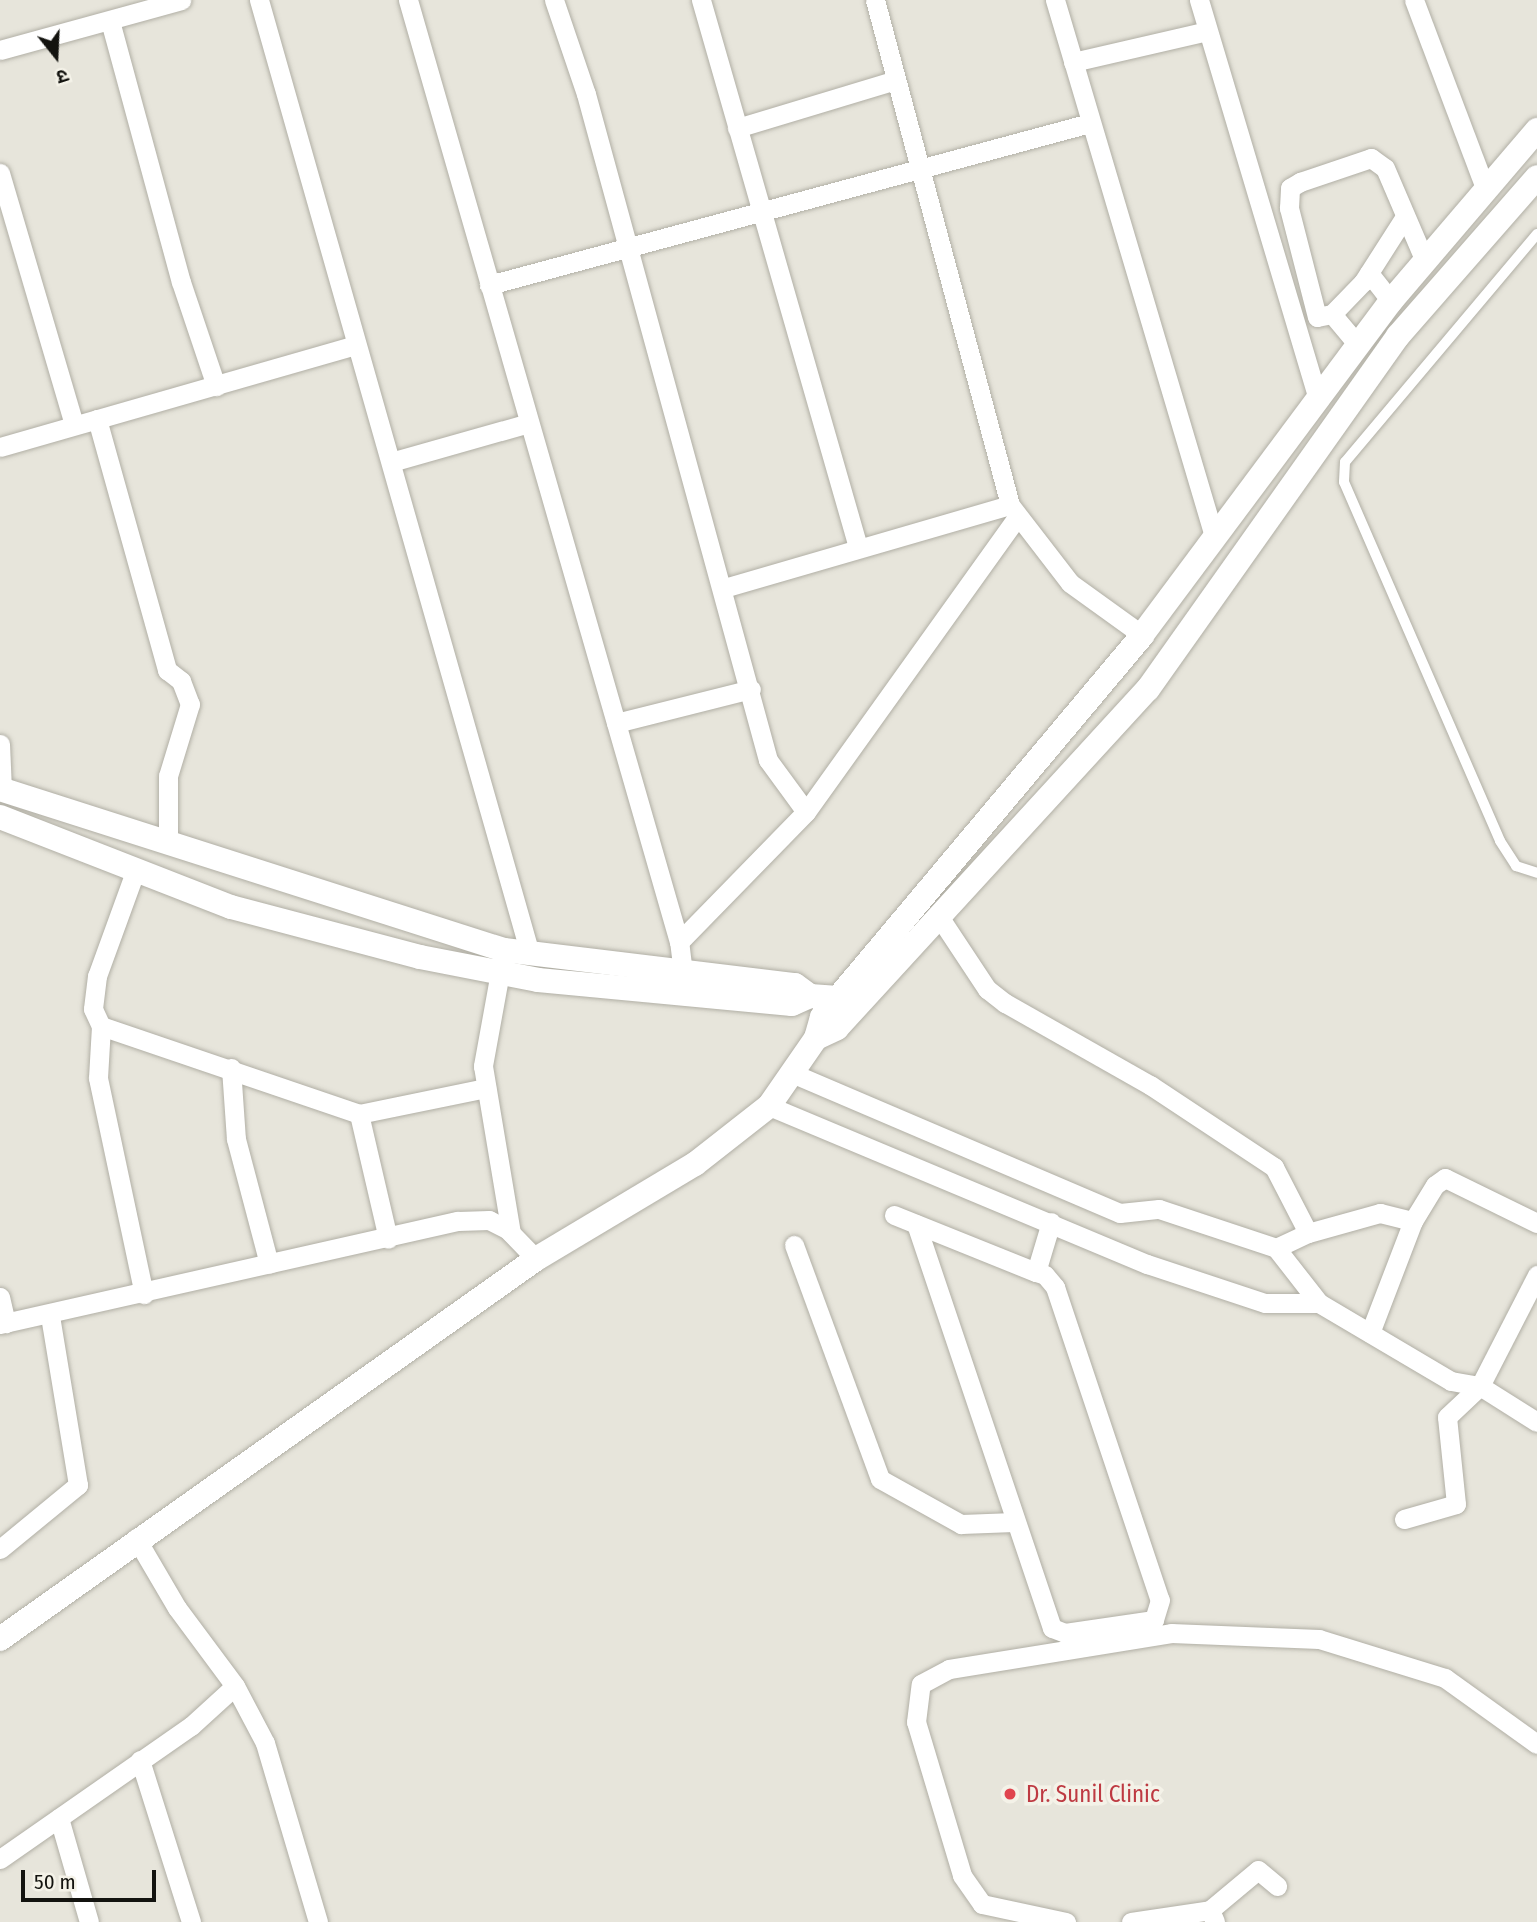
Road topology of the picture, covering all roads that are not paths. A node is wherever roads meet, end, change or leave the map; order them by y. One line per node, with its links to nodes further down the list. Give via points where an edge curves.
1 (181, 0): 10 (street)
2 (259, 0): 32 (street)
3 (408, 0): 28 (street)
4 (554, 0): 25 (street)
5 (701, 0): 16 (street)
6 (875, 0): 14 (street)
7 (1055, 0): 13 (street)
8 (1199, 0): 11 (street)
9 (1414, 0): 21 (street)
10 (110, 21): 12 (street); 33 (street, via 180,282)
11 (1208, 31): 13 (street); 34 (street)
12 (0, 50)
13 (1073, 62): 15 (street)
14 (896, 80): 16 (street); 18 (street)
15 (1090, 123): 18 (street); 41 (street)
16 (737, 128): 22 (street)
17 (1537, 130): 21 (street)
18 (920, 168): 22 (street); 40 (street)
19 (0, 173): 37 (street)
20 (1537, 177): 54 (street, via 1398,336 1148,689)
21 (1484, 185): 26 (street)
22 (758, 209): 25 (street); 42 (street)
23 (1404, 218): 26 (street); 27 (street); 30 (street, via 1385,169 1371,158 1290,188 1289,208 1311,303 1317,317)
24 (1537, 234): 53 (lane, via 1345,461 1344,482 1500,841 1516,866)
25 (627, 245): 28 (street); 43 (street)
26 (1424, 259): 29 (street)
27 (1369, 273): 29 (street); 30 (street)
28 (489, 285): 36 (street)
29 (1391, 301): 31 (street)
30 (1332, 314): 31 (street)
31 (1357, 344): 34 (street)
32 (356, 345): 33 (street); 39 (street)
33 (216, 386): 35 (street)
34 (1318, 400): 41 (street)
35 (97, 419): 37 (street); 51 (street, via 167,670 181,681 190,704 168,776)
36 (529, 423): 39 (street); 46 (street)
37 (74, 424): 38 (street)
38 (0, 447)
39 (391, 462): 56 (street)
40 (1013, 512): 42 (street); 44 (street, via 1070,583); 49 (street)
41 (1214, 536): 44 (street)
42 (858, 547): 43 (street)
43 (724, 588): 45 (street)
44 (1142, 635): 60 (street)
45 (751, 689): 46 (street); 49 (street, via 768,760)
46 (615, 723): 55 (street)
47 (0, 744): 48 (street)
48 (1, 789): 51 (street)
49 (806, 812): 55 (street)
50 (0, 817): 52 (street)
51 (169, 844): 57 (street)
52 (136, 869): 57 (street, via 231,906); 61 (street, via 97,976 93,1009)
53 (1537, 873)
54 (938, 915): 60 (street); 74 (street, via 987,989 1005,1003 1263,1157 1286,1182)
55 (679, 942): 58 (street)
56 (530, 954): 57 (street); 58 (street)
57 (502, 961): 59 (street, via 792,1004); 64 (street, via 483,1066)
58 (683, 972): 59 (street, via 795,985)
59 (810, 996): 60 (street)
60 (850, 999): 63 (street, via 837,1028 816,1038)
61 (101, 1026): 62 (street); 83 (street, via 98,1078)
62 (230, 1068): 66 (street); 80 (street, via 236,1139)
63 (794, 1074): 65 (street); 67 (street)
64 (486, 1088): 66 (street); 73 (street)
65 (769, 1105): 70 (street); 79 (street, via 695,1164)
66 (359, 1114): 75 (street)
67 (1120, 1213): 77 (street); 78 (street, via 1158,1209)
68 (894, 1216): 72 (street)
69 (1413, 1220): 71 (street, via 1445,1178); 74 (street, via 1380,1213); 88 (street)
70 (1051, 1222): 77 (street); 81 (street)
71 (1537, 1223)
72 (916, 1224): 81 (street); 92 (street)
73 (511, 1233): 75 (street, via 489,1220 458,1221); 79 (street)
74 (1308, 1233): 78 (street)
75 (388, 1239): 80 (street)
76 (794, 1245): 92 (street, via 880,1479 961,1524)
77 (1107, 1245): 85 (street, via 1265,1303)
78 (1276, 1248): 85 (street)
79 (536, 1259): 93 (street)
80 (269, 1264): 83 (street)
81 (1037, 1272): 92 (street, via 1055,1286 1160,1600 1160,1616 1058,1633)
82 (1537, 1275): 89 (street)
83 (144, 1294): 86 (street)
84 (0, 1297): 87 (street)
85 (1319, 1303): 88 (street)
86 (50, 1316): 87 (street); 94 (street, via 78,1485)
87 (3, 1323)
88 (1370, 1333): 89 (street, via 1451,1381)
89 (1480, 1386): 90 (street); 91 (street, via 1447,1417 1456,1504)
90 (1537, 1422)
91 (1404, 1519)
92 (1014, 1522)
93 (135, 1538): 95 (street); 96 (street, via 170,1598)
94 (0, 1549)
95 (0, 1639)
96 (235, 1686): 98 (street); 105 (street, via 265,1743)
97 (1537, 1744): 106 (street, via 1445,1678 1306,1638 1171,1633 949,1669 920,1684 916,1722 961,1875 982,1903)
98 (139, 1760): 99 (street); 104 (street)
99 (59, 1818): 100 (street); 103 (street)
100 (0, 1859)
101 (1277, 1886): 102 (street, via 1258,1870)
102 (1213, 1916): 107 (street)
103 (89, 1922)
104 (191, 1922)
105 (318, 1922)
106 (1066, 1922)
107 (1131, 1922)

